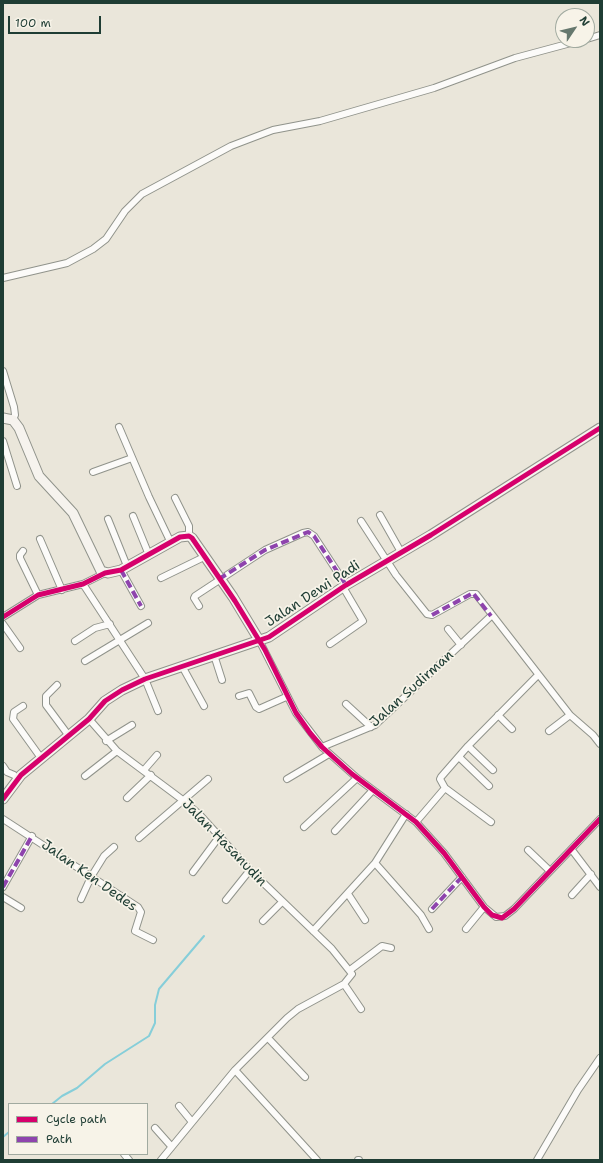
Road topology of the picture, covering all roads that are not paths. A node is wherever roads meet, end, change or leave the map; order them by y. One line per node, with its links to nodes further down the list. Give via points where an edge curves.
1 (555, 47): 2 (street, via 514,58 434,88 320,121 273,130 230,146 142,194 125,211 106,239 93,249 66,263)
2 (3, 278)
3 (3, 371): 5 (street, via 14,407)
4 (3, 418): 5 (street)
5 (13, 420): 26 (street, via 19,428 39,476 73,513 98,567)
6 (119, 427): 9 (street)
7 (600, 428): 21 (street, Jalan Dewi Padi)
8 (3, 441): 11 (street)
9 (132, 458): 10 (street); 19 (street)
10 (93, 472)
11 (16, 486)
12 (175, 498): 17 (street, via 189,526)
13 (380, 515): 21 (street)
14 (133, 516): 22 (street)
15 (108, 519): 25 (street)
16 (361, 522): 24 (street)
17 (189, 536): 19 (street, via 180,537); 23 (street)
18 (40, 539): 31 (street)
19 (170, 543): 22 (street)
20 (24, 551): 32 (street, via 20,558)
21 (401, 552): 24 (street, Jalan Dewi Padi)
22 (149, 555): 25 (street)
23 (204, 556): 27 (street); 28 (street)
24 (387, 561): 30 (street, Jalan Dewi Padi); 35 (street, via 427,614 432,615 473,593)
25 (124, 568): 26 (street); 33 (street)
26 (105, 573): 29 (street)
27 (161, 578)
28 (219, 579): 30 (street, via 265,550 308,532 314,536); 34 (street, via 195,596); 42 (street)
29 (83, 584): 31 (street); 39 (street)
30 (345, 586): 42 (street, Jalan Dewi Padi, via 269,637); 44 (street, via 364,621)
31 (62, 590): 32 (street)
32 (38, 595): 36 (street)
33 (141, 606)
34 (199, 606)
35 (491, 616): 45 (street, Jalan Sudirman); 50 (street)
36 (3, 617)
37 (148, 623): 41 (street)
38 (3, 624): 46 (street)
39 (110, 624): 41 (street); 43 (street, via 95,628)
40 (448, 629): 45 (street)
41 (120, 640): 48 (street); 51 (street)
42 (259, 640): 47 (street, Jalan Dewi Padi); 55 (street)
43 (75, 641)
44 (330, 644)
45 (461, 645): 64 (street, Jalan Sudirman)
46 (20, 648)
47 (214, 655): 49 (street, Jalan Dewi Padi); 52 (street)
48 (85, 661)
49 (182, 666): 51 (street, Jalan Dewi Padi); 58 (street)
50 (538, 675): 60 (street); 61 (street)
51 (144, 679): 59 (street); 62 (street, Jalan Dewi Padi, via 105,701)
52 (222, 680)
53 (57, 685): 67 (street, via 46,696 46,705)
54 (239, 696): 55 (street, via 249,693 256,707 260,709)
55 (286, 697): 71 (street)
56 (346, 704): 64 (street)
57 (23, 706): 76 (street, via 14,712 12,719)
58 (204, 706)
59 (158, 711)
60 (498, 715): 65 (street); 70 (street)
61 (570, 715): 66 (street); 69 (street)
62 (89, 719): 67 (street, Jalan Dewi Padi); 68 (street, Jalan Hasanudin)
63 (132, 725): 68 (street)
64 (371, 727): 71 (street, Jalan Sudirman)
65 (512, 728)
66 (550, 731)
67 (69, 736): 76 (street, Jalan Dewi Padi)
68 (106, 741): 72 (street, Jalan Hasanudin)
69 (600, 744)
70 (468, 746): 75 (street); 79 (street)
71 (322, 747): 73 (street)
72 (117, 751): 78 (street, Jalan Hasanudin); 81 (street)
73 (329, 754): 82 (street); 83 (street)
74 (157, 755): 78 (street)
75 (459, 757): 86 (street); 87 (street, via 441,776)
76 (41, 758): 84 (street, Jalan Dewi Padi)
77 (3, 766): 84 (street)
78 (144, 770): 80 (street, Jalan Hasanudin)
79 (493, 770)
80 (151, 775): 89 (street); 91 (street, Jalan Hasanudin)
81 (85, 776)
82 (287, 778)
83 (357, 778): 88 (street); 97 (street)
84 (18, 779): 90 (street, Jalan Dewi Padi)
85 (208, 779): 91 (street)
86 (489, 786)
87 (445, 788): 95 (street); 96 (street)
88 (373, 790): 92 (street); 98 (street)
89 (127, 798)
90 (3, 799)
91 (184, 801): 100 (street, Jalan Hasanudin); 101 (street)
92 (406, 814): 95 (street); 105 (street)
93 (3, 819): 99 (street, Jalan Ken Dedes)
94 (600, 819): 104 (street, via 578,840)
95 (416, 822): 111 (street)
96 (491, 822)
97 (304, 827)
98 (335, 831)
99 (32, 836): 110 (street, Jalan Ken Dedes); 112 (street)
100 (219, 837): 106 (street, Jalan Hasanudin); 108 (street)
101 (139, 838)
102 (114, 847): 110 (street, via 104,856)
103 (528, 850): 107 (street)
104 (572, 850): 107 (street); 109 (street)
105 (375, 864): 114 (street); 125 (street, via 421,915)
106 (250, 870): 118 (street); 119 (street, Jalan Hasanudin)
107 (550, 871): 120 (street, via 505,916 496,917)
108 (193, 872)
109 (591, 874): 113 (street); 115 (street)
110 (91, 877): 117 (street); 128 (street, Jalan Ken Dedes, via 138,907 141,912 135,931)
111 (462, 877): 120 (street); 122 (street)
112 (3, 887)
113 (600, 887)
114 (348, 894): 123 (street); 127 (street)
115 (572, 895)
116 (3, 897): 121 (street)
117 (81, 900)
118 (226, 900)
119 (282, 902): 124 (street); 127 (street, Jalan Hasanudin)
120 (484, 906): 126 (street)
121 (21, 908)
122 (432, 910)
123 (365, 920)
124 (263, 921)
125 (429, 929)
126 (466, 929)
127 (313, 931): 130 (street, Jalan Hasanudin, via 332,949)
128 (153, 940)
129 (391, 948): 130 (street, via 382,946)
130 (351, 973): 131 (street)
131 (344, 984): 132 (street); 133 (street, via 298,1008)
132 (361, 1009)
133 (268, 1038): 135 (street); 136 (street)
134 (600, 1058): 143 (street)
135 (235, 1070): 138 (street); 142 (street)
136 (305, 1077)
137 (179, 1106): 138 (street)
138 (192, 1122): 140 (street)
139 (155, 1128): 140 (street)
140 (171, 1146): 141 (street)
141 (161, 1160)
142 (317, 1160)
143 (537, 1160)

